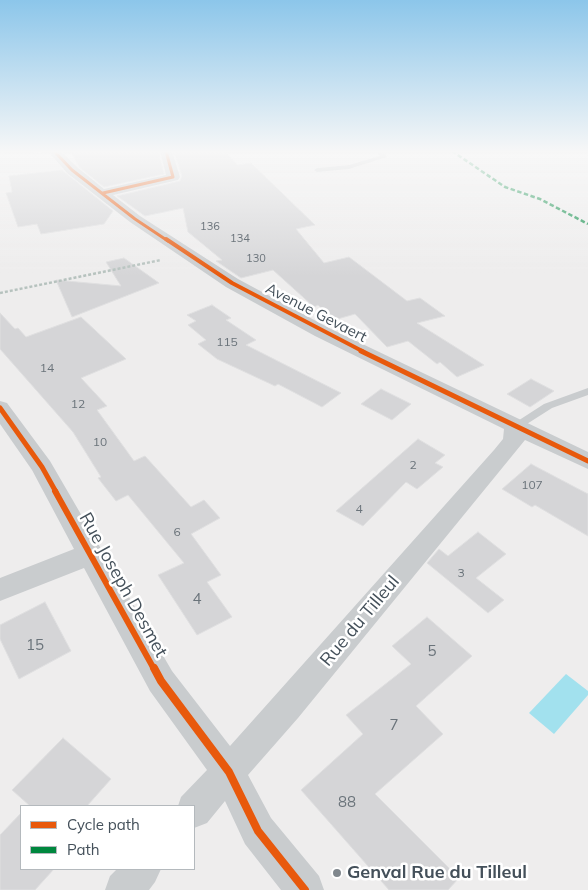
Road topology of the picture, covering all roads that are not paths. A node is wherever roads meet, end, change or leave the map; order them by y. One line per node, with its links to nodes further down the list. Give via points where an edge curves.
1 (102, 193): 4 (street, Avenue Gevaert, via 184,253 279,309)
2 (588, 391): 4 (lane, via 548,406)
3 (0, 408): 6 (street, Rue Joseph Desmet, via 42,467)
4 (515, 426): 5 (street, Avenue Gevaert); 8 (street, Rue du Tilleul, via 514,440 502,455)
5 (588, 462)
6 (90, 554): 7 (street); 8 (street, Rue Joseph Desmet, via 161,681)
7 (0, 590)
8 (229, 772): 9 (street, Rue du Tilleul); 12 (street, Rue Joseph Desmet, via 258,831)
9 (195, 809)
10 (141, 870): 11 (street)
11 (124, 890)
12 (305, 890)

